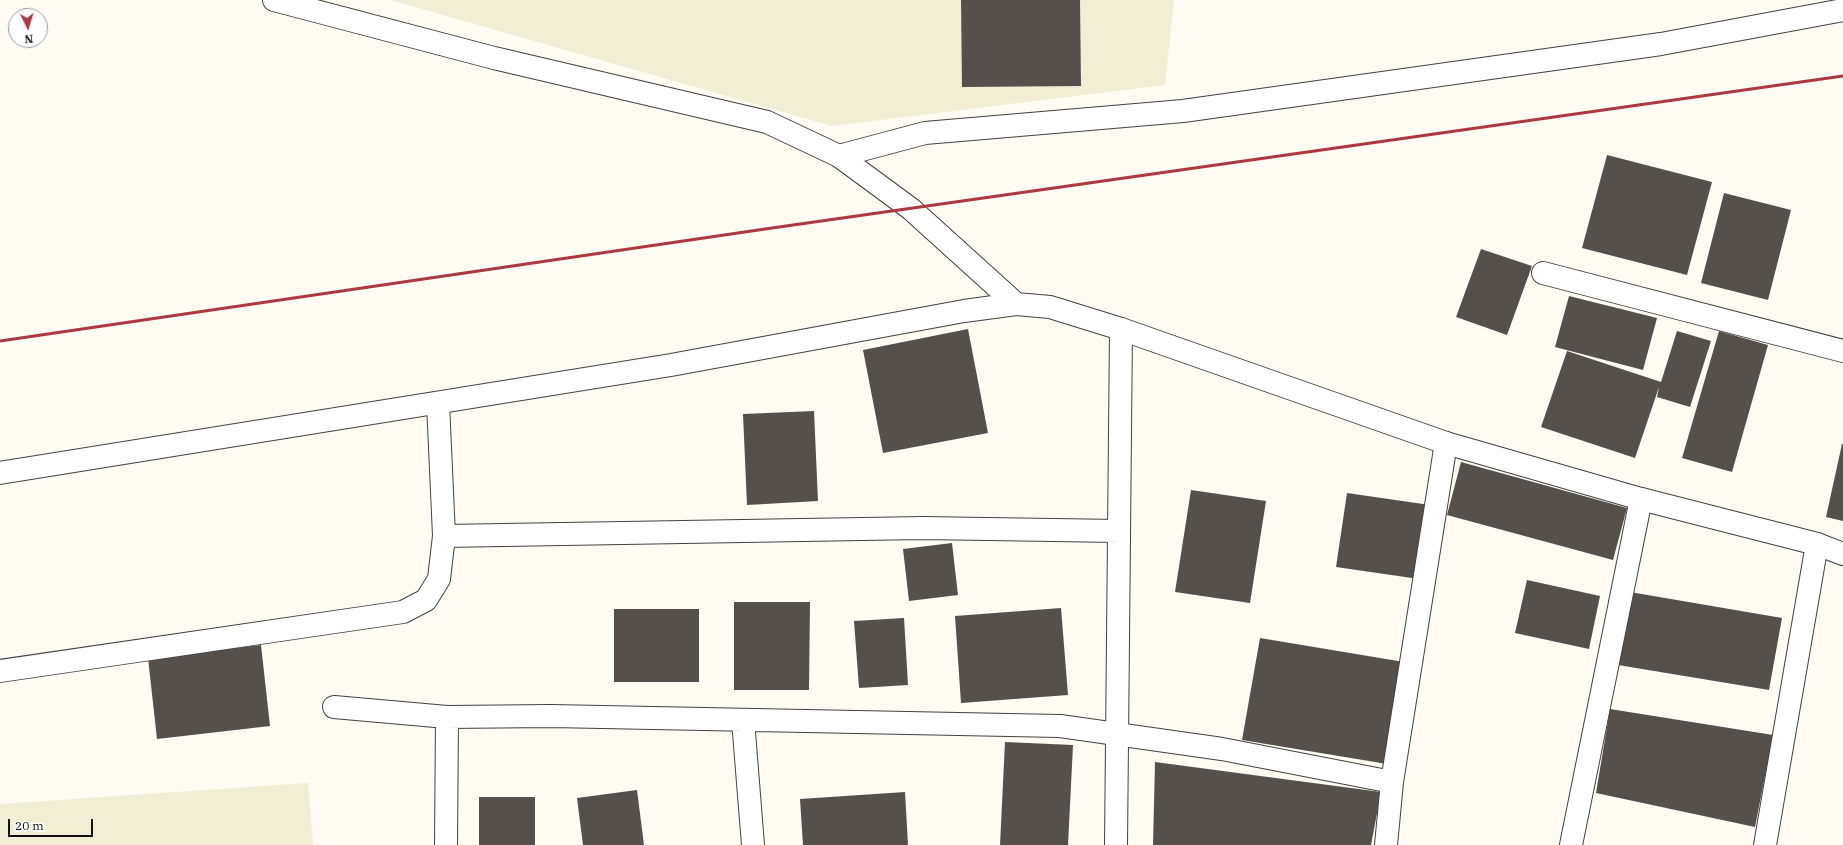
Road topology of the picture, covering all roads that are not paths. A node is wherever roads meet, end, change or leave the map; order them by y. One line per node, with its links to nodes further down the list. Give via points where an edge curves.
1 (274, 0): 2 (street)
2 (297, 3): 4 (street, via 494,58 767,122)
3 (1843, 10): 4 (street, via 1661,44 1183,111 925,133)
4 (839, 156): 6 (street, via 911,209)
5 (1543, 273): 8 (street)
6 (1016, 304): 7 (street, via 1050,307); 9 (street)
7 (1121, 329): 10 (street); 13 (street)
8 (1843, 351)
9 (438, 403): 11 (street); 14 (street)
10 (1446, 443): 12 (street); 22 (street)
11 (0, 474)
12 (1641, 499): 15 (street); 27 (street)
13 (1119, 532): 14 (street, via 922,528); 21 (street)
14 (444, 536): 17 (street, via 439,579 426,600 403,612)
15 (1817, 544): 16 (street); 28 (street)
16 (1843, 554)
17 (0, 671)
18 (334, 707): 19 (street)
19 (446, 717): 20 (street, via 551,716); 23 (street)
20 (743, 720): 21 (street, via 1060,726); 24 (street)
21 (1117, 734): 22 (street, via 1222,749); 25 (street)
22 (1392, 782): 26 (street)
23 (446, 845)
24 (753, 845)
25 (1116, 845)
26 (1386, 845)
27 (1571, 845)
28 (1765, 845)

